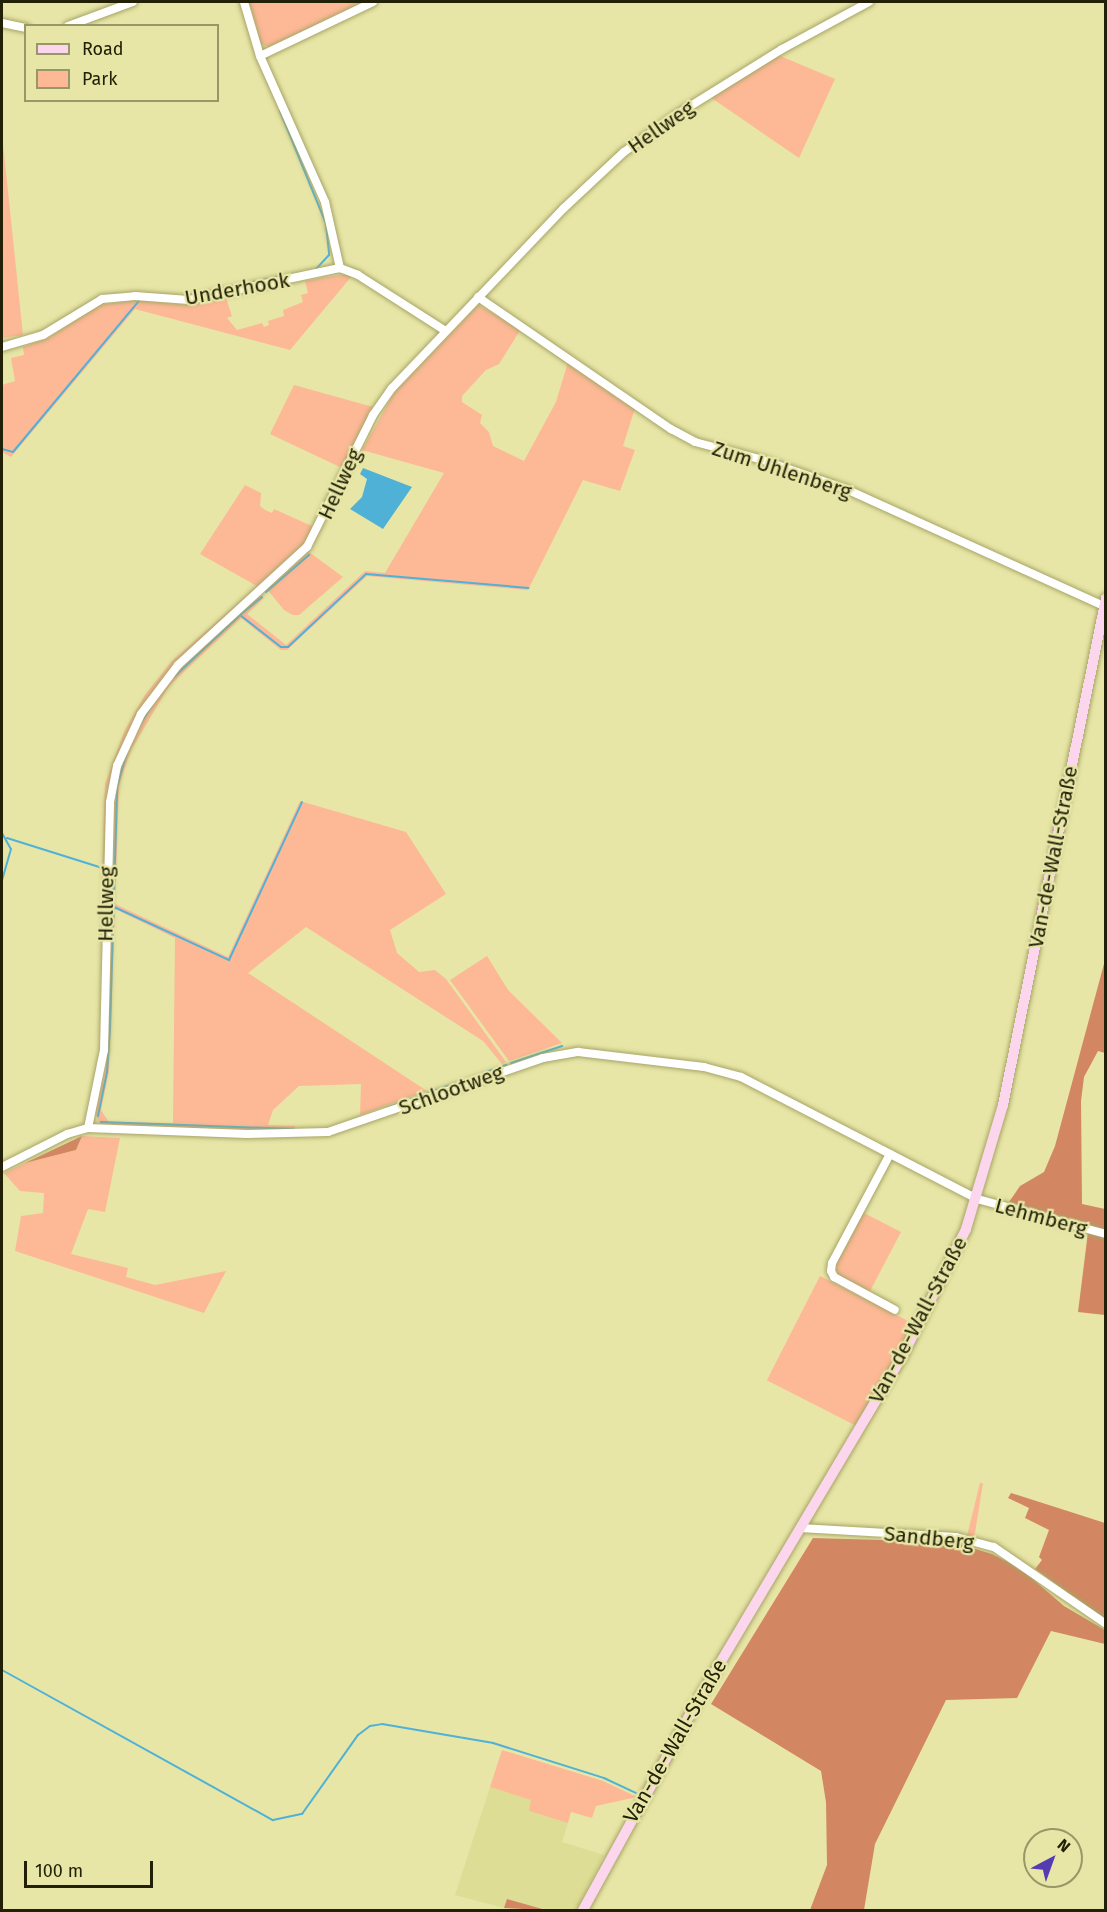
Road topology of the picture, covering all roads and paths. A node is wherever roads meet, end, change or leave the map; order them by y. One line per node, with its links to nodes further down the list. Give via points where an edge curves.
1 (133, 2): 6 (street)
2 (244, 2): 8 (street)
3 (373, 2): 8 (street)
4 (870, 2): 10 (street, Hellweg, via 731,80 624,152)
5 (2, 23): 7 (street)
6 (73, 24)
7 (24, 28)
8 (260, 56): 9 (street, via 326,202)
9 (340, 268): 11 (street, via 358,275); 12 (street, Underhook, via 189,300 135,296 102,300 43,335)
10 (478, 297): 11 (street, Hellweg); 13 (street, Zum Uhlenberg, via 695,442 763,460 846,489)
11 (444, 330): 14 (street, Hellweg, via 373,415 307,547 178,665 141,714 124,747 110,802 104,1050)
12 (2, 347)
13 (1105, 604): 17 (main road, Van-de-Wall-Straße, via 1004,1105)
14 (88, 1128): 15 (street, Schlootweg, via 236,1134 328,1132 543,1058 578,1052 704,1067 741,1077); 16 (street, Schlootweg, via 67,1134)
15 (890, 1154): 17 (street, Schlootweg); 19 (street, via 831,1271 834,1277)
16 (2, 1167)
17 (977, 1199): 18 (street, Lehmberg); 20 (main road, Van-de-Wall-Straße, via 929,1308)
18 (1106, 1234)
19 (895, 1310)
20 (800, 1528): 21 (street, Sandberg, via 956,1537 994,1547); 22 (main road, Van-de-Wall-Straße, via 660,1766)
21 (1106, 1624)
22 (583, 1911)

